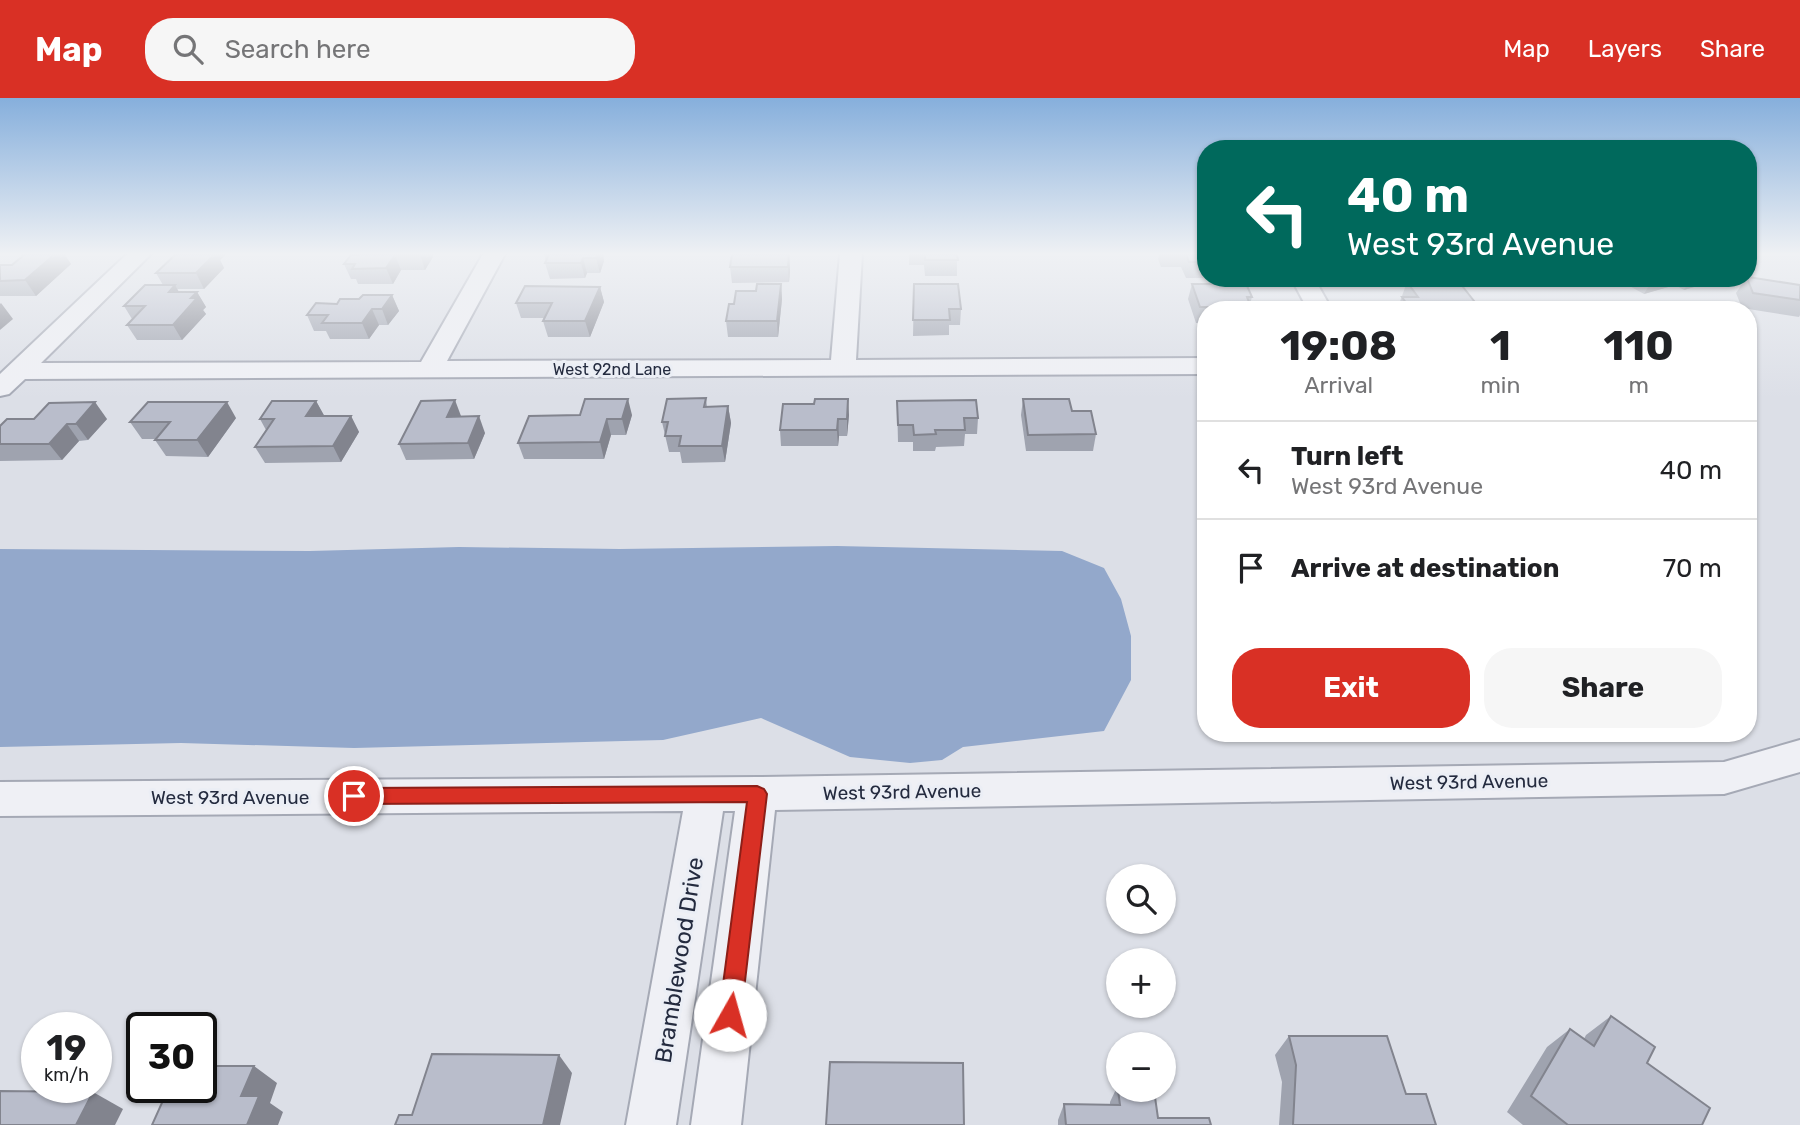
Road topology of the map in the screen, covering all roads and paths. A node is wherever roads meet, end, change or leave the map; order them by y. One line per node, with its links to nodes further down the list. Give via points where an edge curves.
1 (89, 302): 7 (street)
2 (467, 302): 6 (street)
3 (847, 302): 5 (street)
4 (1197, 366): 5 (street, West 92nd Lane)
5 (843, 368): 6 (street, West 92nd Lane)
6 (429, 370): 7 (street, West 92nd Lane)
7 (9, 379)
8 (1800, 757): 10 (street, West 93rd Avenue, via 1724,778)
9 (706, 794): 10 (street, West 93rd Avenue); 11 (street, West 93rd Avenue); 12 (street, Bramblewood Drive)
10 (757, 794): 13 (street)
11 (0, 799)
12 (651, 1125)
13 (716, 1125)

